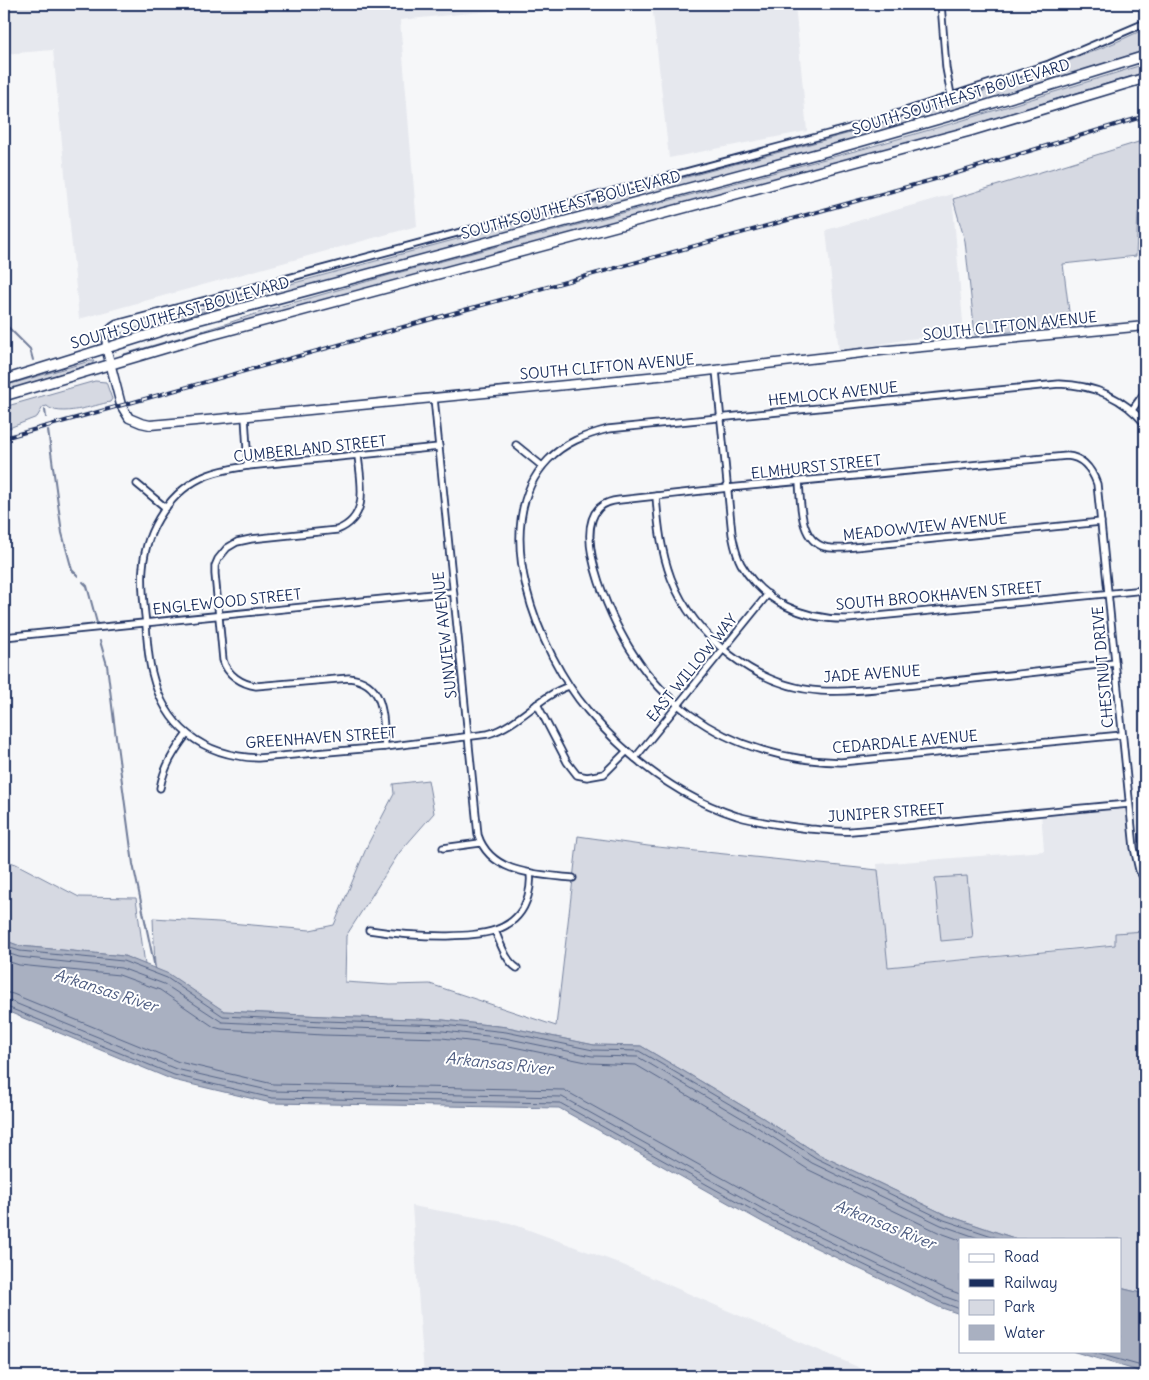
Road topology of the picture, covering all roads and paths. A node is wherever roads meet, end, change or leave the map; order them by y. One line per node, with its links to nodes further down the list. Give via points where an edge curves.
1 (941, 4): 5 (street)
2 (1145, 23): 5 (street, via 1049,64)
3 (1145, 56): 7 (main road, SOUTH SOUTHEAST BOULEVARD, via 831,150)
4 (1145, 78): 8 (main road, SOUTH SOUTHEAST BOULEVARD, via 970,131)
5 (951, 95): 7 (street, via 841,131 116,324 106,335)
6 (1145, 326): 9 (street, SOUTH CLIFTON AVENUE)
7 (106, 347): 8 (street, SOUTH CLIFTON AVENUE); 10 (main road, SOUTH SOUTHEAST BOULEVARD)
8 (110, 364): 12 (main road, SOUTH SOUTHEAST BOULEVARD); 15 (street, SOUTH CLIFTON AVENUE, via 121,405 129,418 135,421 150,425)
9 (716, 370): 13 (street, SOUTH CLIFTON AVENUE); 16 (street, SOUTH BROOKHAVEN STREET)
10 (4, 380)
11 (1145, 392): 14 (street)
12 (4, 396)
13 (434, 398): 15 (street, SOUTH CLIFTON AVENUE); 19 (street, SUNVIEW AVENUE)
14 (1132, 410): 16 (street, HEMLOCK AVENUE, via 1097,390 1059,384); 17 (street, HEMLOCK AVENUE)
15 (245, 417): 22 (street)
16 (721, 417): 23 (street, HEMLOCK AVENUE, via 608,428 568,444); 26 (street, SOUTH BROOKHAVEN STREET)
17 (1145, 424)
18 (516, 445): 23 (street)
19 (439, 448): 20 (street, CUMBERLAND STREET); 32 (street, SUNVIEW AVENUE)
20 (358, 456): 22 (street, CUMBERLAND STREET); 35 (street, via 361,506 348,524 337,530 245,540 222,552 214,574)
21 (1075, 457): 24 (street, ELMHURST STREET); 29 (street, CHESTNUT DRIVE, via 1094,476)
22 (248, 466): 28 (street, CUMBERLAND STREET, via 207,475 182,491)
23 (542, 466): 40 (street, JUNIPER STREET, via 525,500 520,551 538,623)
24 (799, 482): 26 (street, ELMHURST STREET); 29 (street, MEADOWVIEW AVENUE, via 806,531 826,548)
25 (137, 484): 28 (street)
26 (728, 488): 27 (street, ELMHURST STREET); 34 (street, SOUTH BROOKHAVEN STREET, via 732,534 740,562)
27 (656, 496): 30 (street, ELMHURST STREET, via 618,500 600,507 590,526); 38 (street, JADE AVENUE, via 661,546 674,585 696,621)
28 (166, 508): 36 (street, CUMBERLAND STREET, via 152,530 144,557 142,578)
29 (1101, 522): 33 (street, CHESTNUT DRIVE)
30 (591, 545): 42 (street, CEDARDALE AVENUE, via 602,592 624,641 644,669)
31 (1145, 590): 33 (street, SOUTH BROOKHAVEN STREET)
32 (453, 592): 35 (street, ENGLEWOOD STREET); 45 (street, SUNVIEW AVENUE)
33 (1108, 593): 34 (street, SOUTH BROOKHAVEN STREET, via 837,619 800,613); 39 (street, CHESTNUT DRIVE)
34 (768, 594): 38 (street, EAST WILLOW WAY)
35 (218, 616): 36 (street, ENGLEWOOD STREET); 46 (street, via 224,665 246,684 256,686 349,678 369,684 381,704)
36 (146, 623): 37 (street, ENGLEWOOD STREET); 43 (street, GREENHAVEN STREET, via 149,662 156,687 170,715)
37 (4, 637)
38 (724, 649): 39 (street, JADE AVENUE, via 770,678 798,687 829,691); 42 (street, EAST WILLOW WAY)
39 (1115, 664): 44 (street, CHESTNUT DRIVE)
40 (570, 686): 41 (street, GREENHAVEN STREET); 47 (street, JUNIPER STREET, via 587,710)
41 (537, 704): 45 (street, GREENHAVEN STREET, via 502,729); 47 (street, via 576,775 604,774)
42 (678, 705): 44 (street, CEDARDALE AVENUE, via 707,726 741,743 776,754 822,761); 48 (street, EAST WILLOW WAY)
43 (187, 734): 46 (street, GREENHAVEN STREET, via 212,749 245,758); 49 (street, via 169,759)
44 (1122, 735): 50 (street, CHESTNUT DRIVE)
45 (467, 738): 46 (street, GREENHAVEN STREET); 51 (street, SUNVIEW AVENUE)
46 (385, 747)
47 (627, 751): 48 (street, JUNIPER STREET)
48 (635, 758): 50 (street, JUNIPER STREET, via 674,788 719,810 778,825 820,830 852,832)
49 (160, 788)
50 (1128, 804): 55 (street, CHESTNUT DRIVE, via 1136,861)
51 (480, 844): 52 (street); 53 (street, via 498,862)
52 (443, 848)
53 (530, 873): 54 (street); 57 (street, via 528,894 522,909 510,923)
54 (573, 878)
55 (1145, 880)
56 (369, 930): 57 (street, via 416,936 473,936)
57 (495, 931): 58 (street, via 507,958)
58 (517, 968)

